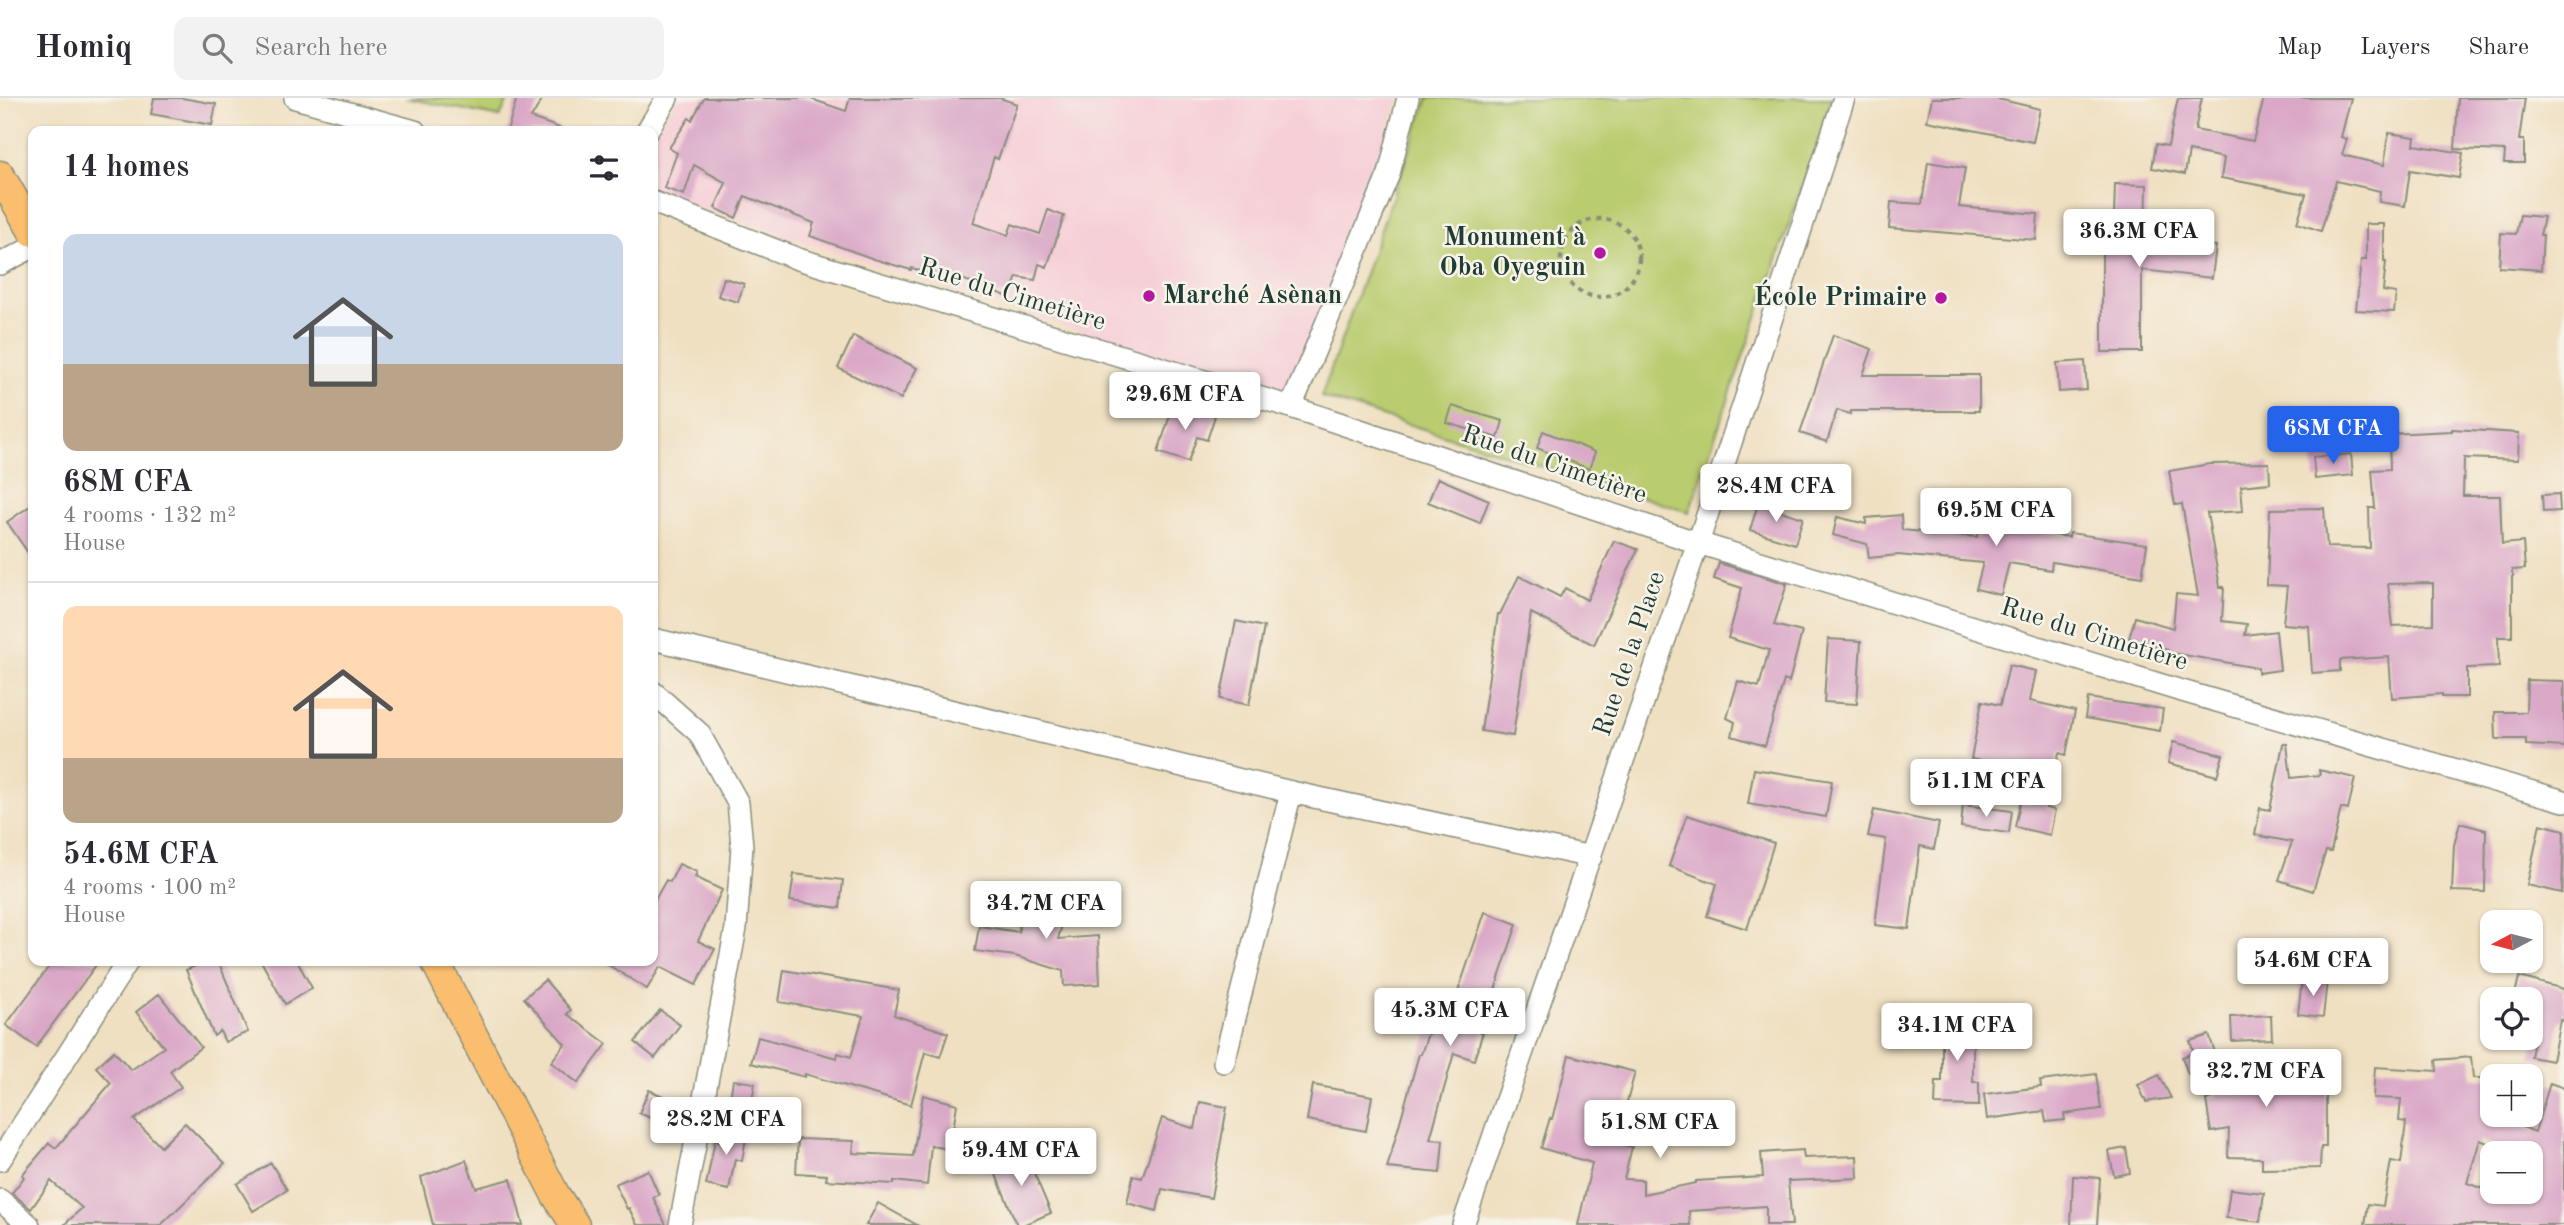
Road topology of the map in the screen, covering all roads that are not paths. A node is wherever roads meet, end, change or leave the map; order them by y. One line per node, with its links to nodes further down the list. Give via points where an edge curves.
1 (295, 98): 5 (street)
2 (667, 98): 6 (street)
3 (1408, 98): 12 (street, via 1389,174)
4 (1844, 98): 13 (street, Rue de la Place)
5 (397, 126)
6 (650, 126)
7 (0, 175): 9 (main road)
8 (658, 204): 12 (street, Rue du Cimetière, via 798,259)
9 (28, 223)
10 (28, 250): 11 (street)
11 (0, 264)
12 (1291, 407): 13 (street, Rue du Cimetière)
13 (1698, 543): 17 (street, Rue du Cimetière, via 2175,690); 18 (street, Rue de la Place)
14 (658, 640): 16 (street)
15 (658, 696): 26 (street, via 699,733 738,803 742,846 736,928)
16 (1291, 792): 18 (street); 21 (street)
17 (2564, 801)
18 (1591, 857): 27 (street, Rue de la Place)
19 (125, 966): 22 (street)
20 (438, 966): 25 (main road)
21 (1224, 1062)
22 (0, 1160)
23 (0, 1200): 24 (street)
24 (29, 1225)
25 (575, 1225)
26 (680, 1225)
27 (1463, 1225)

